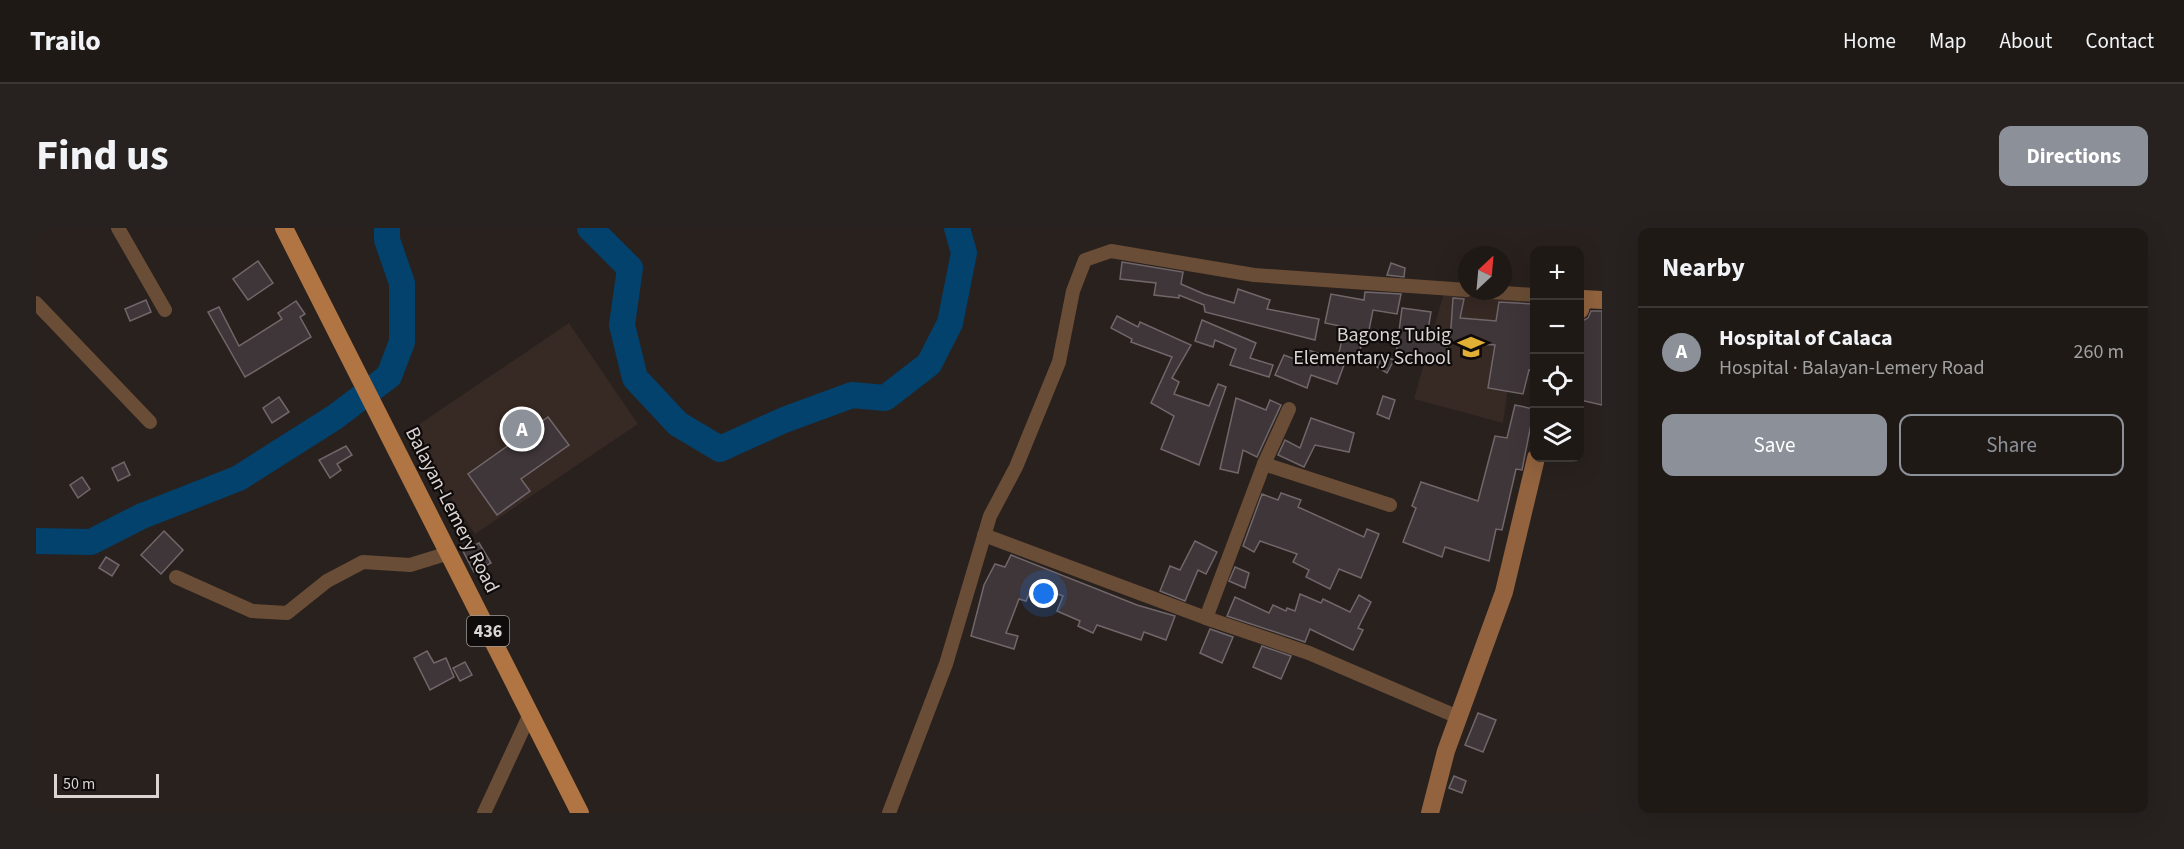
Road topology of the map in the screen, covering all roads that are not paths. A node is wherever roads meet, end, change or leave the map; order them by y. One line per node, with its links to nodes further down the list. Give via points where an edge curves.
1 (118, 228): 9 (street)
2 (284, 228): 16 (main road, Balayan-Lemery Road / 436)
3 (1458, 289): 15 (street, via 1254,275 1111,251 1085,260 1073,291 1059,362)
4 (1512, 293): 5 (street)
5 (1530, 295)
6 (1602, 300): 7 (street)
7 (1584, 302)
8 (36, 303): 11 (street)
9 (165, 310)
10 (1289, 409): 13 (street)
11 (150, 422)
12 (1535, 462): 20 (street, via 1504,592)
13 (1264, 464): 14 (street); 18 (street)
14 (1390, 505)
15 (984, 535): 18 (street); 21 (street, via 946,664)
16 (449, 553): 17 (street, via 410,565 363,562 327,581 287,613 252,611); 19 (main road, Balayan-Lemery Road / 436)
17 (176, 577)
18 (1206, 618): 20 (street, via 1309,653)
19 (530, 714): 22 (street); 23 (main road, Balayan-Lemery Road / 436)
20 (1458, 717): 24 (street)
21 (892, 812)
22 (484, 813)
23 (580, 813)
24 (1431, 813)

